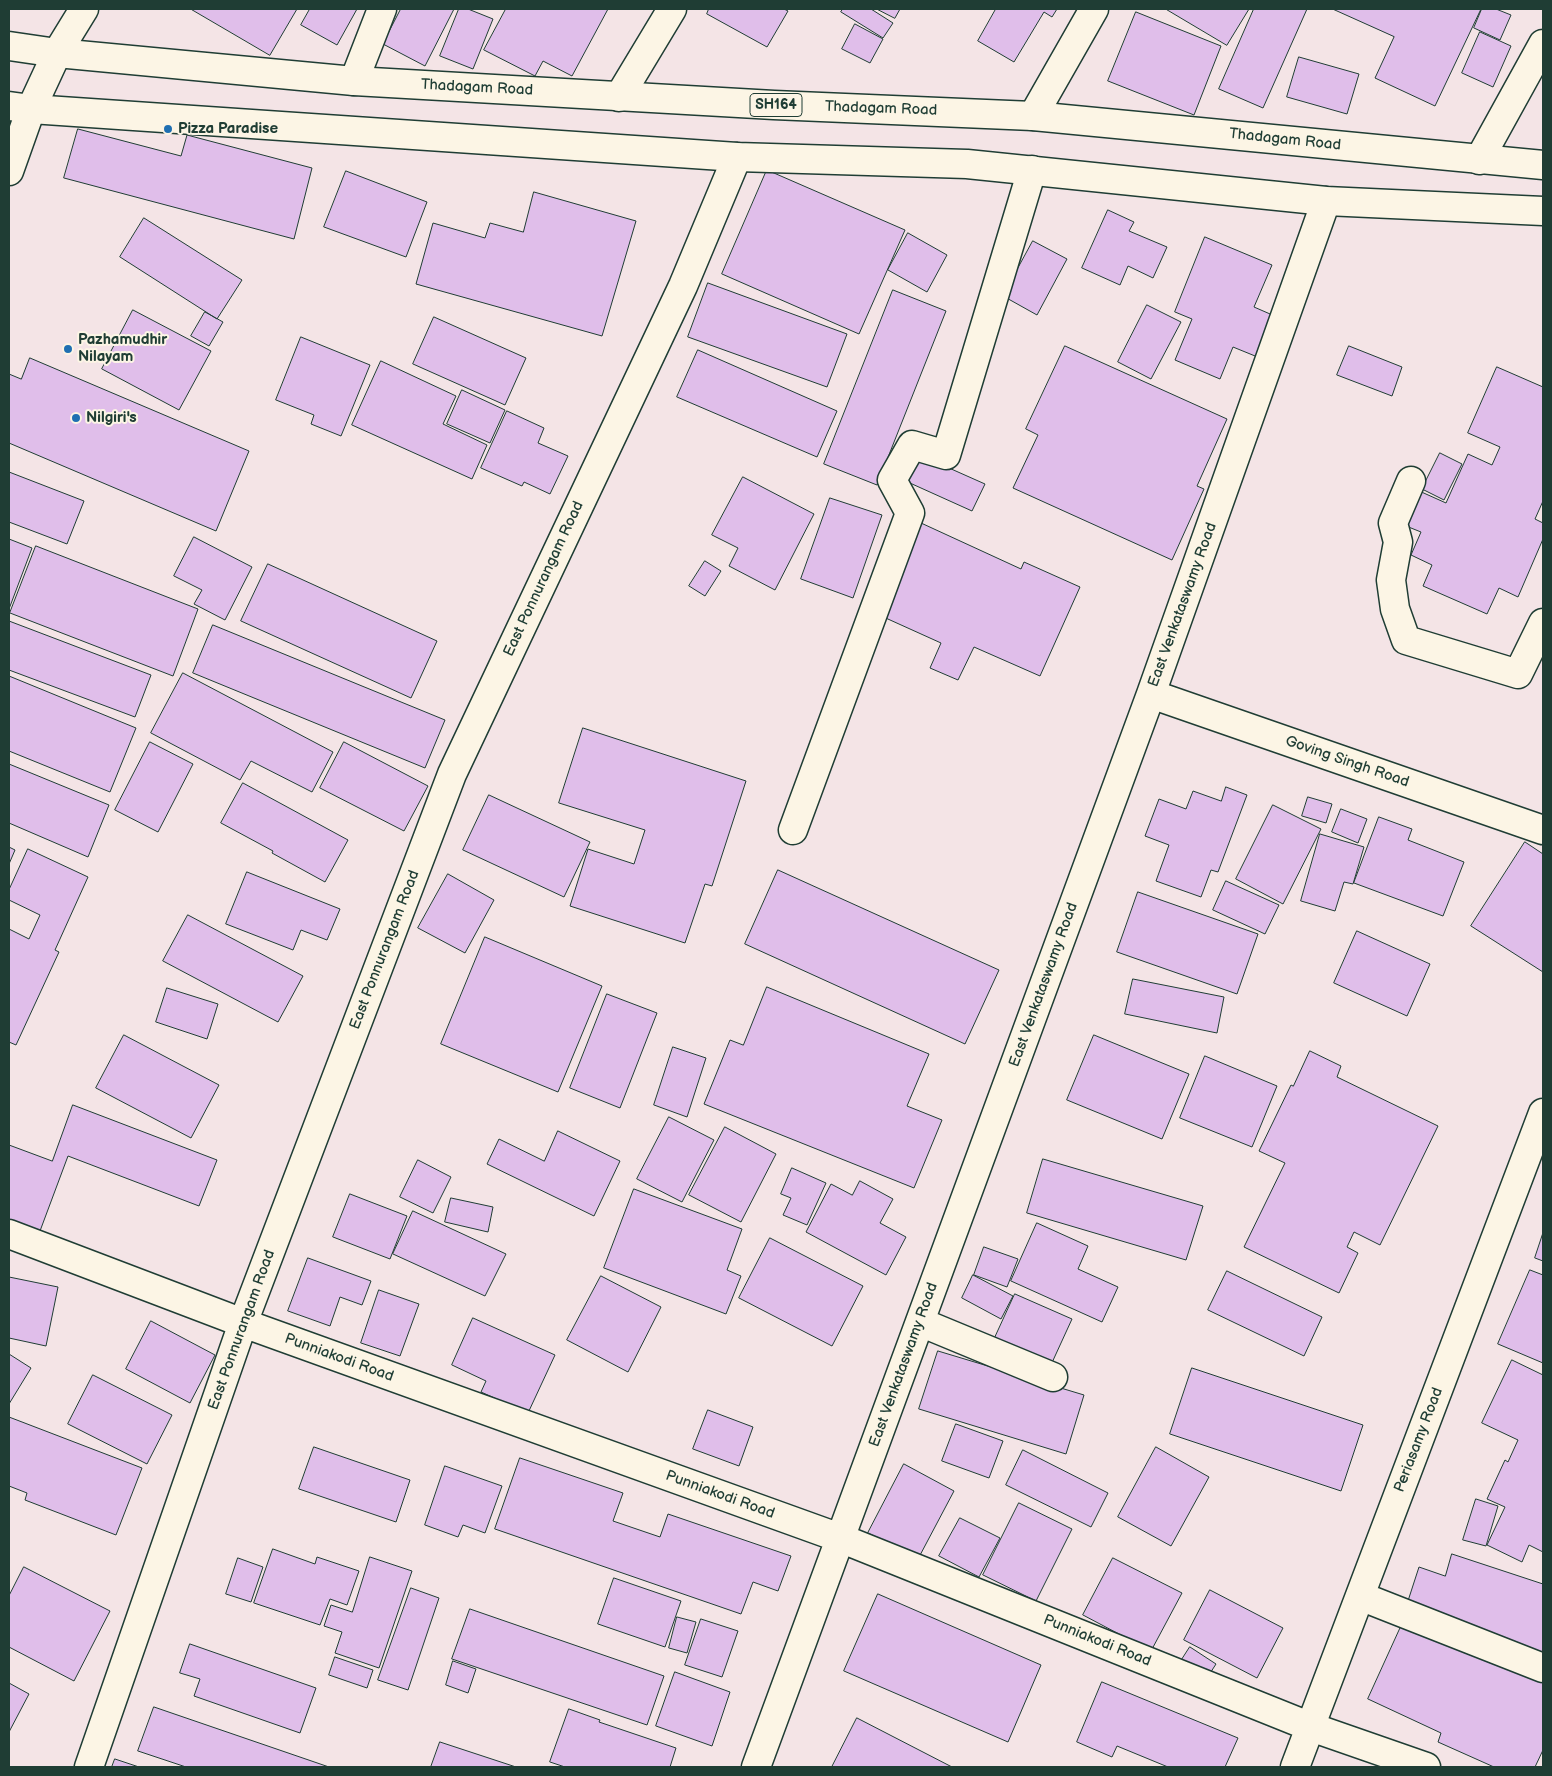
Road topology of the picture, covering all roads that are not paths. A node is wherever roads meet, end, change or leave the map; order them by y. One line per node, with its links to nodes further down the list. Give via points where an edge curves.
1 (84, 9): 7 (street)
2 (382, 9): 8 (street)
3 (672, 9): 9 (street)
4 (1094, 9): 11 (street)
5 (1543, 44): 13 (street)
6 (9, 46): 7 (street, Thadagam Road / SH164)
7 (57, 53): 8 (street, Thadagam Road / SH164); 10 (street)
8 (354, 81): 9 (street, Thadagam Road / SH164)
9 (619, 97): 11 (street, Thadagam Road / SH164)
10 (20, 108): 12 (street); 16 (street)
11 (1033, 116): 13 (street, Thadagam Road / SH164)
12 (737, 157): 15 (street, via 966,164); 27 (street, East Ponnurangam Road, via 683,286 452,774)
13 (1480, 160): 14 (street, Thadagam Road / SH164)
14 (1543, 165)
15 (1032, 170): 17 (street); 22 (street, via 946,455 912,445 892,480 910,513)
16 (9, 171)
17 (1326, 201): 18 (street); 21 (street, East Venkataswamy Road)
18 (1543, 210)
19 (1411, 481): 20 (street, via 1393,523 1398,542 1391,580 1395,609 1406,640 1518,674)
20 (1543, 623)
21 (1151, 694): 23 (street, Goving Singh Road); 26 (street, East Venkataswamy Road)
22 (793, 830)
23 (1543, 830)
24 (1543, 1112): 30 (street, Periasamy Road)
25 (9, 1234): 27 (street, Punniakodi Road)
26 (920, 1322): 28 (street); 29 (street, East Venkataswamy Road)
27 (243, 1324): 29 (street, Punniakodi Road); 33 (street, East Ponnurangam Road)
28 (1052, 1377)
29 (840, 1538): 32 (street, Punniakodi Road); 34 (street, East Venkataswamy Road)
30 (1360, 1596): 31 (street); 32 (street, Periasamy Road)
31 (1543, 1668)
32 (1311, 1727): 35 (street, Periasamy Road); 36 (street, Punniakodi Road)
33 (89, 1767)
34 (756, 1767)
35 (1295, 1767)
36 (1426, 1767)

